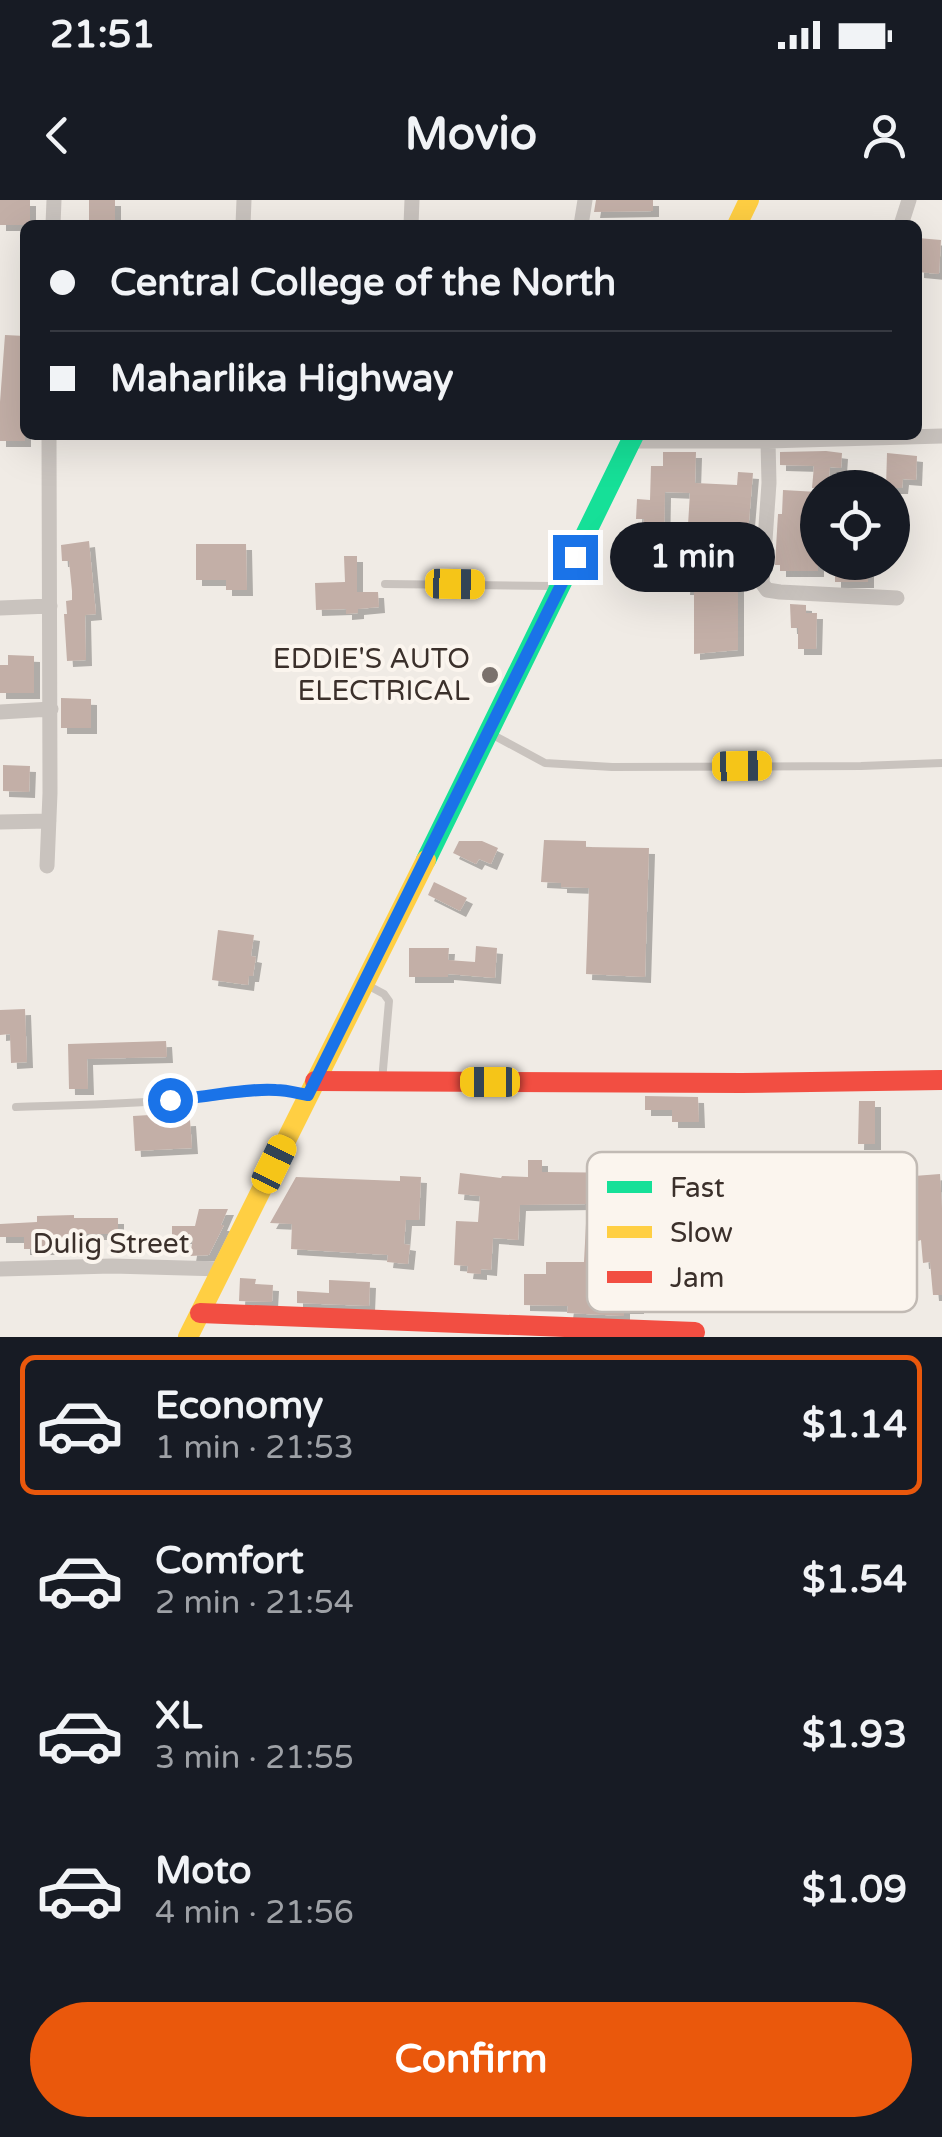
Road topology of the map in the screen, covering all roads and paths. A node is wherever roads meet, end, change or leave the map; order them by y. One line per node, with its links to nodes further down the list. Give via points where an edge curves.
1 (50, 440): 9 (street)
2 (632, 440): 7 (main road)
3 (723, 440): 5 (street)
4 (780, 440): 5 (street)
5 (768, 441): 8 (street, via 764,586)
6 (385, 584): 7 (lane)
7 (560, 586): 13 (main road)
8 (897, 598)
9 (50, 606): 10 (street); 11 (street)
10 (0, 608)
11 (50, 709): 12 (street); 15 (street)
12 (0, 712)
13 (489, 733): 14 (lane, via 545,763); 18 (main road)
14 (942, 763)
15 (49, 821): 16 (street); 17 (street)
16 (0, 822)
17 (47, 866)
18 (364, 984): 20 (lane, via 389,1001); 21 (main road)
19 (942, 1080): 20 (main road)
20 (382, 1081): 21 (main road)
21 (312, 1088): 22 (lane); 24 (main road)
22 (16, 1107)
23 (0, 1269): 24 (street, Dulig Street)
24 (222, 1269): 25 (main road)
25 (200, 1313): 26 (main road); 27 (main road)
26 (695, 1332)
27 (188, 1337)

